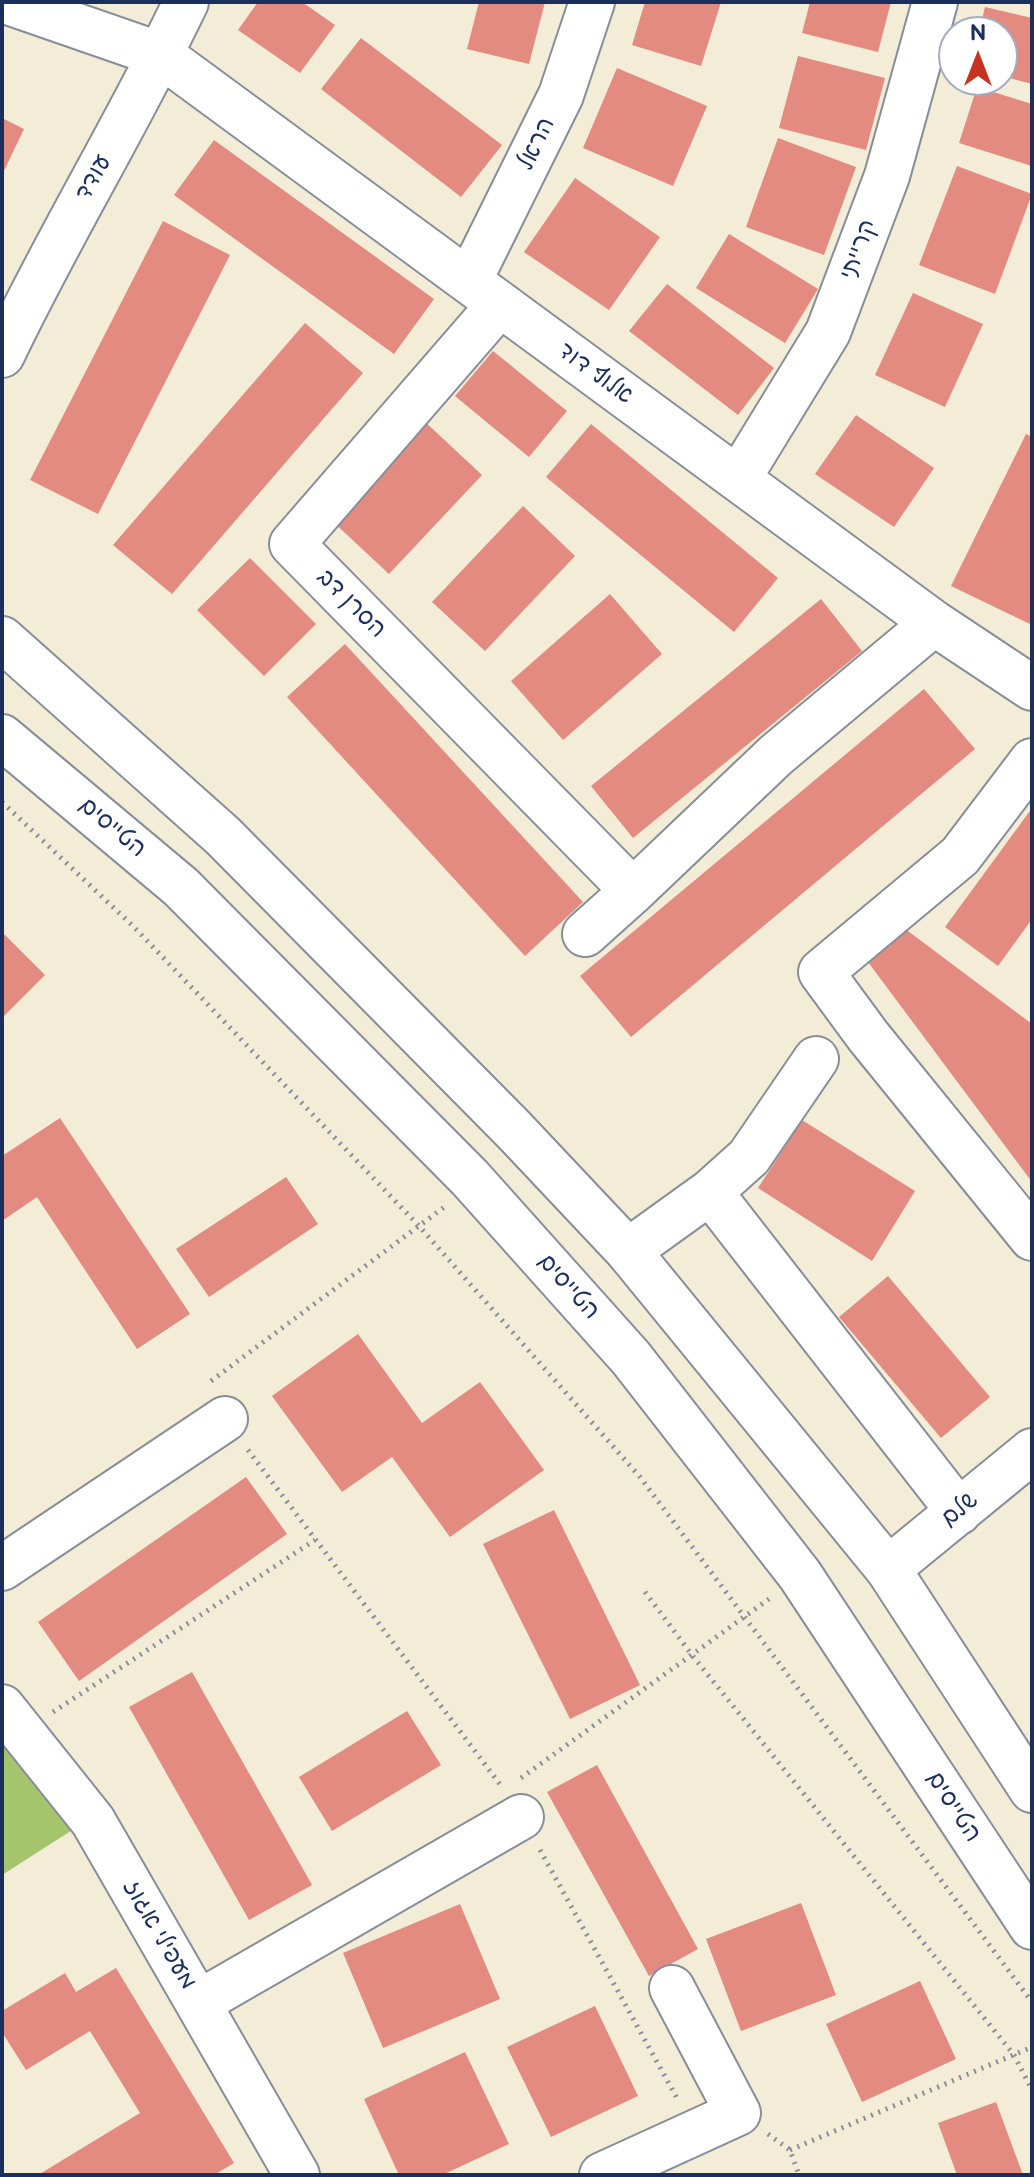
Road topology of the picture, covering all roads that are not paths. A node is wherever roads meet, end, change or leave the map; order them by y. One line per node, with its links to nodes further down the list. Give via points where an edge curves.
1 (8, 2): 5 (street, אלוף דוד)
2 (186, 2): 5 (street, עודד)
3 (592, 2): 6 (street, הראל)
4 (935, 2): 8 (street, קרייתי, via 887,176 828,332)
5 (161, 55): 6 (street, אלוף דוד); 7 (street, עודד)
6 (485, 292): 8 (street, אלוף דוד); 14 (street, הסרן דב, via 292,544)
7 (2, 355)
8 (738, 479): 9 (street, אלוף דוד)
9 (934, 623): 11 (street, אלוף דוד); 14 (street, via 776,755)
10 (2, 639): 19 (street, via 223,836)
11 (1032, 688)
12 (2, 737): 28 (street, הטייסים, via 181,887 475,1183 631,1358 800,1575)
13 (1032, 761): 18 (street, via 960,856 821,972)
14 (633, 891): 15 (street)
15 (585, 934)
16 (816, 1059): 17 (street, via 749,1157)
17 (710, 1192): 19 (street); 22 (street)
18 (1032, 1238)
19 (628, 1251): 24 (street)
20 (225, 1419): 23 (street)
21 (1032, 1451): 22 (street, שלם)
22 (959, 1512): 24 (street, שלם)
23 (2, 1568)
24 (888, 1569): 26 (street)
25 (12, 1720): 30 (street, מעפילי אגוז, via 93,1821)
26 (1032, 1790)
27 (513, 1804): 30 (street)
28 (1032, 1927)
29 (672, 1988): 32 (street, via 738,2113)
30 (198, 2003): 31 (street, מעפילי אגוז)
31 (297, 2175)
32 (602, 2175)

